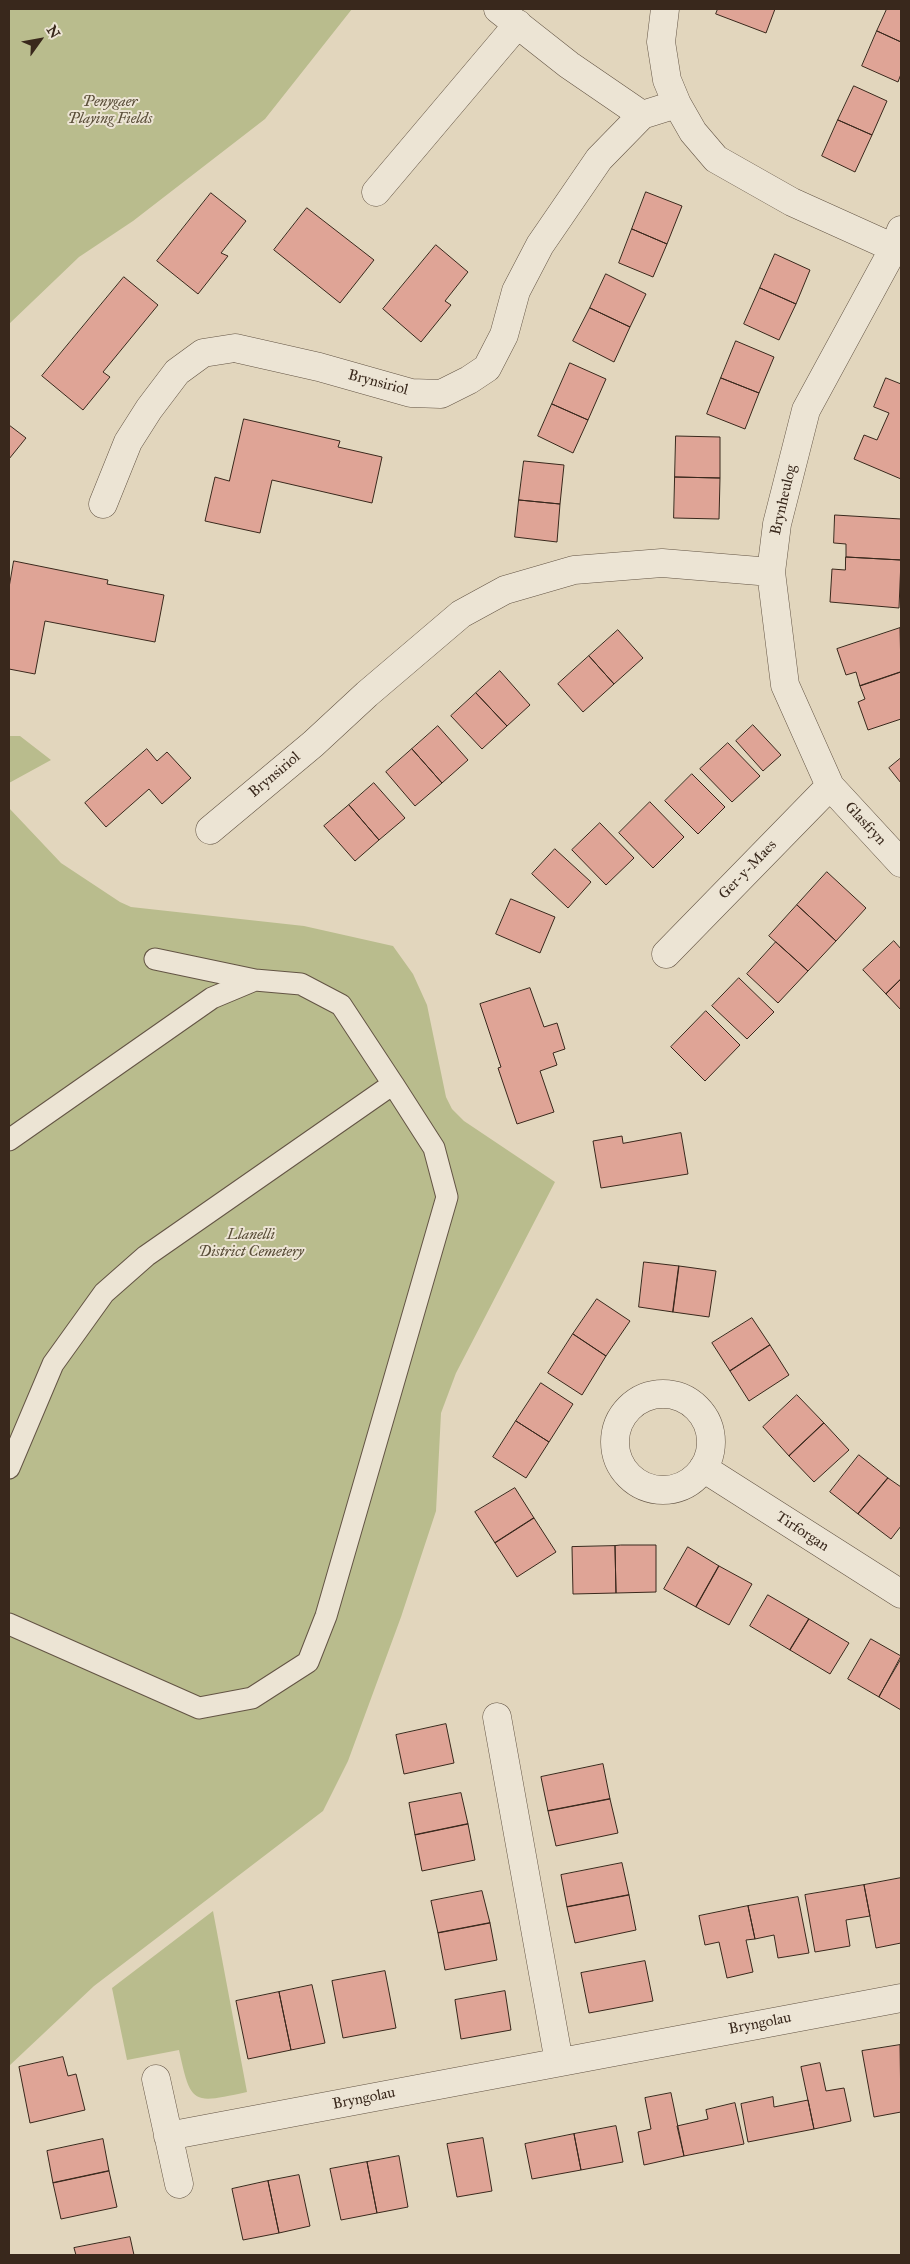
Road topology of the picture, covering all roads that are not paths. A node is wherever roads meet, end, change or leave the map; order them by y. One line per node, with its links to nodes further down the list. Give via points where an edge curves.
1 (665, 9): 3 (street, via 661,42 667,80)
2 (508, 17): 4 (street); 5 (street)
3 (677, 104): 4 (street, Brynsiriol); 6 (street, via 693,132 716,159 792,202)
4 (642, 115): 7 (street, Brynsiriol, via 599,159 540,246 516,291 504,334 487,368 441,394 411,393 235,348 203,353 177,372 150,408 128,442)
5 (376, 192)
6 (898, 239): 8 (street, Brynheulog, via 806,410 777,524)
7 (103, 504)
8 (771, 572): 9 (street, Brynheulog, via 785,686); 10 (street, Brynsiriol, via 662,563 574,570 505,590 461,614)
9 (830, 786): 11 (street, Glasfryn); 12 (street, Ger-y-Maes)
10 (210, 830)
11 (901, 863)
12 (666, 954)
13 (155, 959): 14 (lane)
14 (255, 980): 15 (lane, via 301,984 341,1005); 16 (lane, via 212,998)
15 (393, 1084): 17 (lane, via 146,1256 104,1293 53,1364); 20 (lane, via 434,1148 446,1197 326,1616 308,1662 252,1698 199,1708)
16 (9, 1140)
17 (9, 1468)
18 (703, 1468): 19 (street, Tirforgan)
19 (901, 1594)
20 (9, 1624)
21 (497, 1717): 23 (street)
22 (901, 1998): 23 (street, Bryngolau)
23 (559, 2062): 25 (street, Bryngolau)
24 (156, 2080): 25 (street)
25 (168, 2136): 26 (street)
26 (179, 2184)

